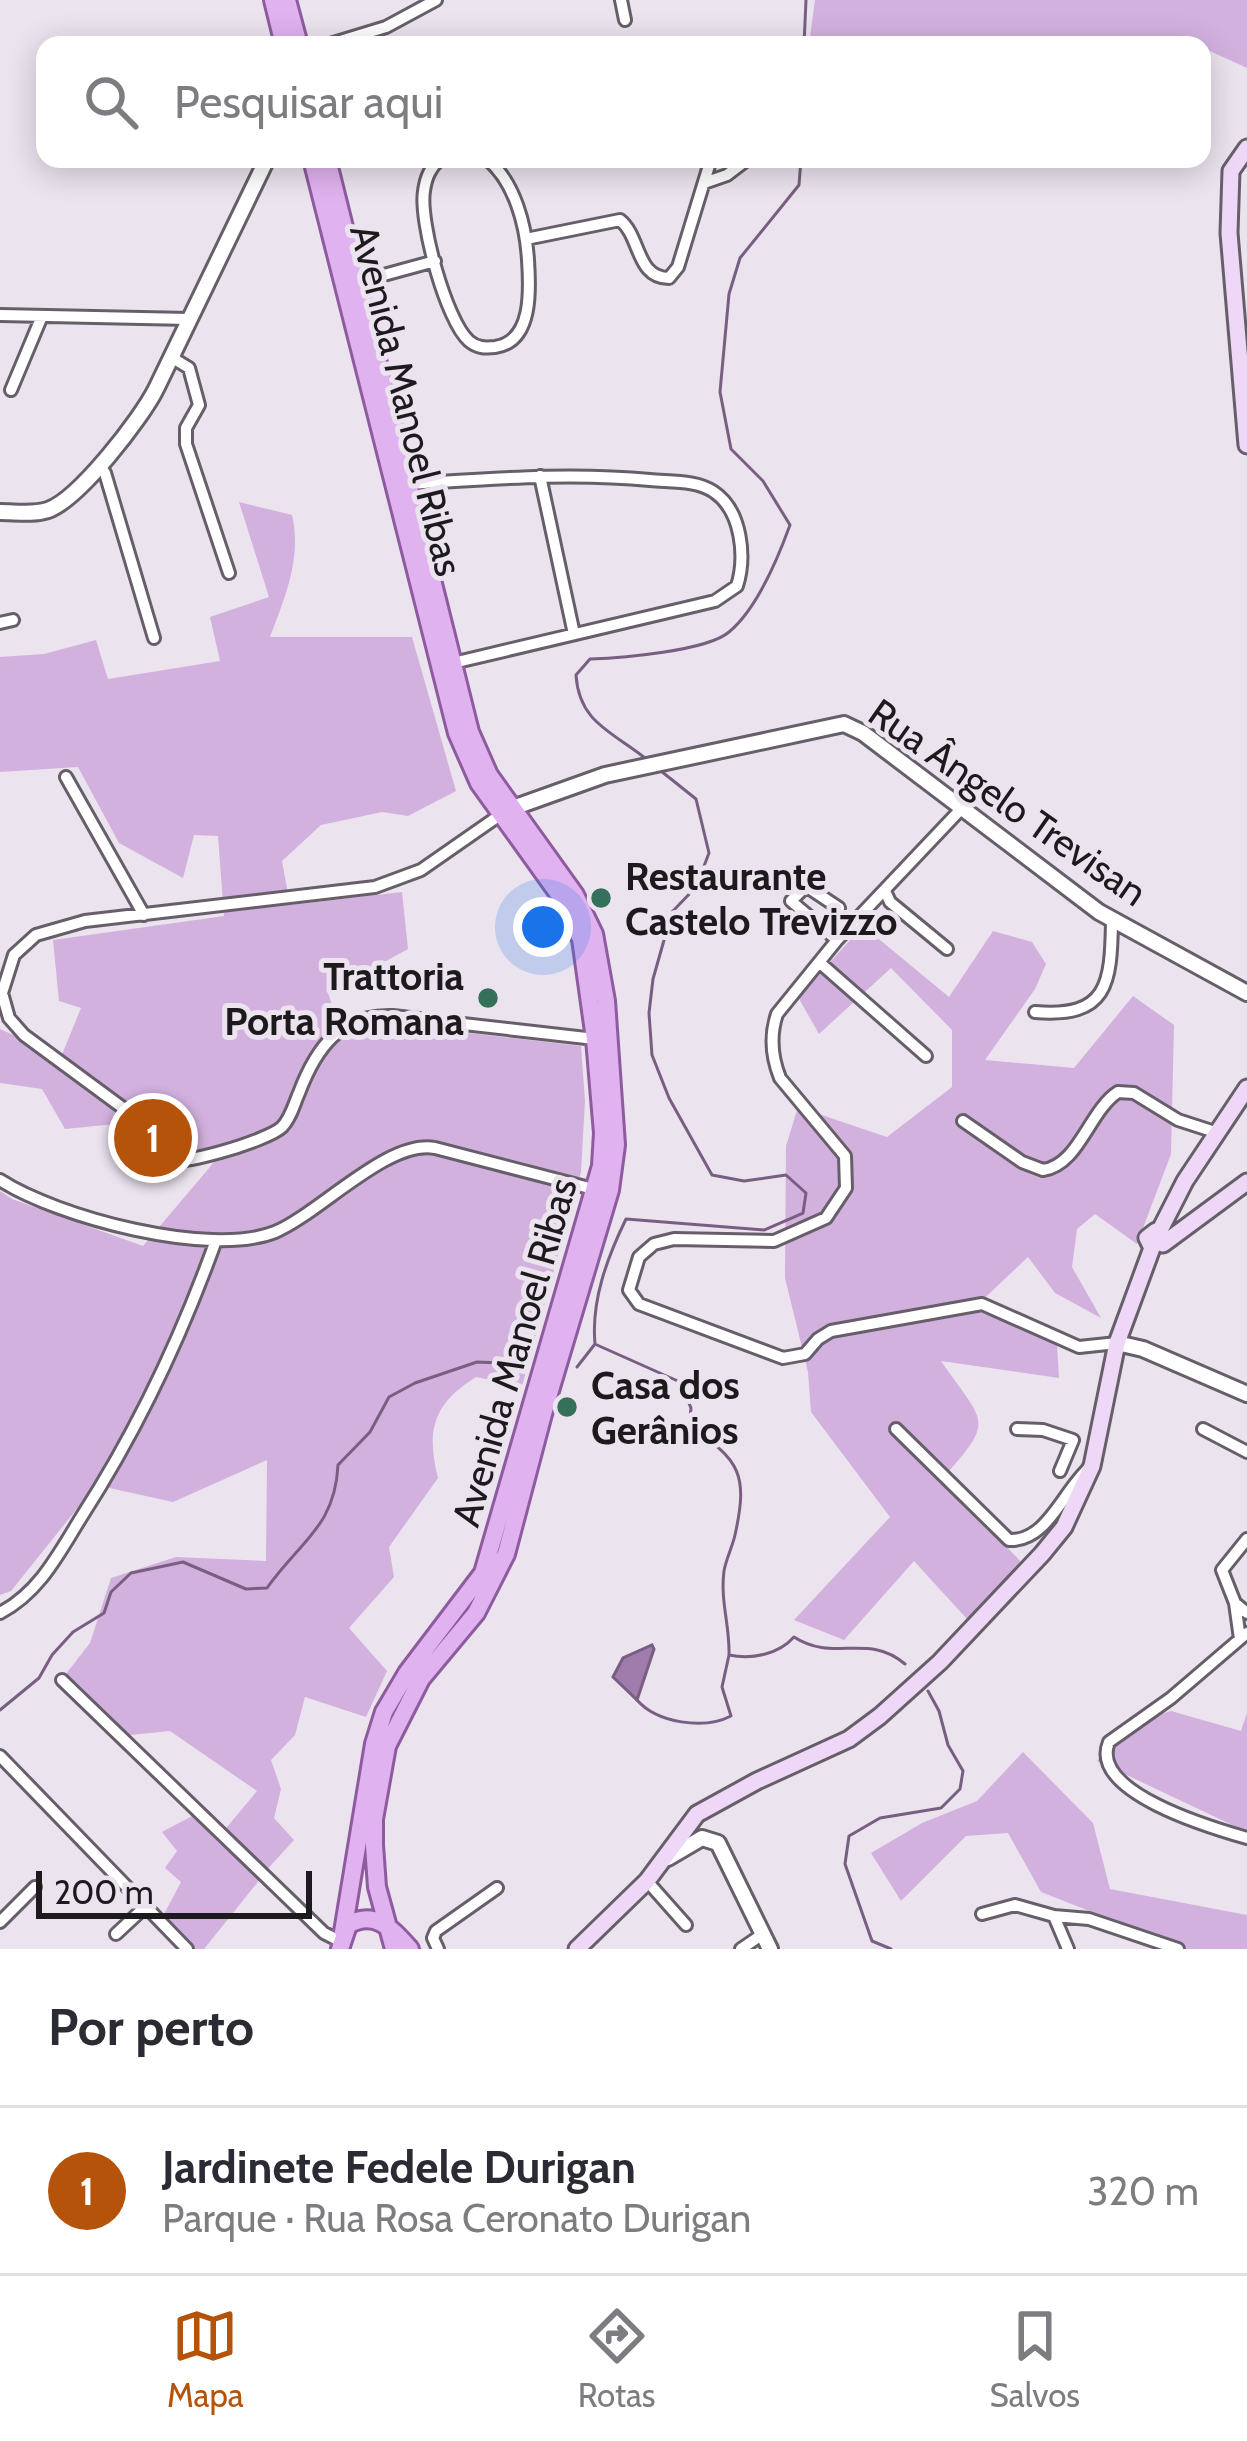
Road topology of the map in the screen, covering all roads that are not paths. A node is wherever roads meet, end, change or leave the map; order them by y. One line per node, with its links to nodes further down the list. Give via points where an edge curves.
1 (273, 0): 6 (main road)
2 (287, 0): 7 (main road)
3 (436, 0): 8 (street)
4 (621, 0): 5 (street)
5 (626, 20)
6 (282, 36)
7 (297, 36)
8 (356, 36)
9 (1247, 148): 29 (main road, via 1231,171 1229,233)
10 (263, 168): 25 (street)
11 (314, 168): 19 (main road, Avenida Manoel Ribas)
12 (329, 168): 21 (main road, Avenida Manoel Ribas)
13 (433, 168): 20 (street, via 423,205)
14 (496, 168): 18 (street)
15 (708, 168): 17 (street)
16 (736, 168): 17 (street)
17 (704, 183): 18 (street, via 669,278 647,269 620,220)
18 (526, 239): 20 (street, via 528,304 519,333 503,346 466,339)
19 (334, 248): 21 (main road); 22 (main road, Avenida Manoel Ribas)
20 (435, 261): 21 (street)
21 (358, 282): 26 (main road, Avenida Manoel Ribas)
22 (349, 303): 26 (main road); 32 (main road, Avenida Manoel Ribas, via 389,464)
23 (0, 315): 24 (street)
24 (42, 316): 25 (street); 28 (street)
25 (189, 319): 27 (street)
26 (372, 337): 32 (main road, Avenida Manoel Ribas)
27 (172, 357): 30 (street, via 143,413); 34 (street, via 192,374 199,405 186,444)
28 (11, 390)
29 (1247, 446)
30 (99, 465): 33 (street, via 50,509); 37 (street)
31 (540, 476): 32 (street); 36 (street); 36 (street, via 593,474 713,491 741,543 733,592)
32 (403, 490): 35 (main road, Avenida Manoel Ribas); 38 (main road, Avenida Manoel Ribas)
33 (0, 512)
34 (229, 573)
35 (431, 631): 38 (main road); 39 (main road, Avenida Manoel Ribas)
36 (574, 634): 38 (street)
37 (154, 638)
38 (453, 662): 40 (main road, Avenida Manoel Ribas)
39 (444, 684): 40 (main road); 43 (main road, Avenida Manoel Ribas, via 470,767)
40 (466, 714): 43 (main road, Avenida Manoel Ribas)
41 (66, 777): 46 (street)
42 (962, 808): 43 (street, Rua Ângelo Trevisan, via 844,724 644,766); 44 (street); 47 (street, Rua Ângelo Trevisan)
43 (505, 811): 46 (street, via 421,870 375,887); 53 (main road, Avenida Manoel Ribas, via 575,926); 55 (main road, Avenida Manoel Ribas, via 587,918)
44 (885, 891): 48 (street); 49 (street)
45 (839, 908): 48 (street, via 806,886 791,902)
46 (144, 915): 57 (street, via 36,934 8,967 2,993 24,1035)
47 (1112, 921): 51 (street, Rua Ângelo Trevisan); 52 (street, via 1106,980 1090,1004 1071,1013)
48 (838, 940): 50 (street)
49 (947, 950)
50 (819, 962): 54 (street); 66 (street, via 777,1014 774,1064 845,1156 846,1188 826,1218 774,1241 654,1244 639,1257 629,1290 639,1304 783,1358 805,1354 831,1331 982,1304 1079,1347)
51 (1247, 994)
52 (1035, 1012)
53 (595, 1039): 55 (main road); 60 (street, via 366,1017 324,1044 284,1126); 63 (main road, Avenida Manoel Ribas)
54 (926, 1056)
55 (612, 1066): 63 (main road, Avenida Manoel Ribas, via 616,1145)
56 (1247, 1088): 59 (main road)
57 (127, 1111): 60 (street); 60 (street, via 158,1159)
58 (963, 1120): 59 (street, via 1043,1170 1060,1164 1118,1092)
59 (1218, 1133): 64 (main road)
60 (192, 1159)
61 (0, 1180): 65 (street, via 69,1210)
62 (1247, 1182): 64 (main road)
63 (604, 1190): 65 (street, via 415,1147 288,1226); 68 (main road, Avenida Manoel Ribas)
64 (1158, 1240): 66 (main road)
65 (215, 1243): 79 (street, via 126,1447 35,1588)
66 (1117, 1343): 67 (street); 69 (main road)
67 (1247, 1394)
68 (539, 1402): 89 (main road, Avenida Manoel Ribas, via 492,1587 421,1679 387,1746 374,1819); 98 (main road, Avenida Manoel Ribas, via 483,1573 384,1712)
69 (1102, 1423): 73 (street); 75 (main road)
70 (896, 1429): 75 (street, via 1009,1540 1036,1533)
71 (1017, 1429): 73 (street)
72 (1203, 1429): 74 (street)
73 (1073, 1440): 76 (street)
74 (1247, 1452)
75 (1091, 1466): 85 (main road, via 1064,1527 916,1684 849,1739 708,1807)
76 (1060, 1471)
77 (1247, 1539): 78 (street, via 1222,1570)
78 (1235, 1603): 80 (street); 81 (street)
79 (0, 1613)
80 (1247, 1613)
81 (1243, 1636): 84 (street, via 1105,1753 1108,1768 1129,1788)
82 (62, 1680): 98 (street)
83 (0, 1756): 90 (street)
84 (1247, 1838)
85 (664, 1861): 86 (main road); 97 (street, via 702,1838 718,1843)
86 (647, 1881): 94 (street); 102 (main road)
87 (35, 1887): 93 (street)
88 (497, 1888): 101 (street, via 436,1931)
89 (381, 1902): 95 (main road, Avenida Manoel Ribas); 99 (main road, Avenida Manoel Ribas)
90 (145, 1907): 96 (street); 100 (street)
91 (982, 1914): 92 (street, via 1016,1905)
92 (1054, 1916): 104 (street); 105 (street)
93 (0, 1922)
94 (686, 1925)
95 (388, 1928): 98 (main road, via 364,1917 348,1925); 99 (main road, Avenida Manoel Ribas)
96 (116, 1934)
97 (767, 1942): 103 (street)
98 (340, 1943)
99 (404, 1948)
100 (188, 1949)
101 (438, 1949)
102 (577, 1949)
103 (741, 1949)
104 (1067, 1949)
105 (1178, 1949)

